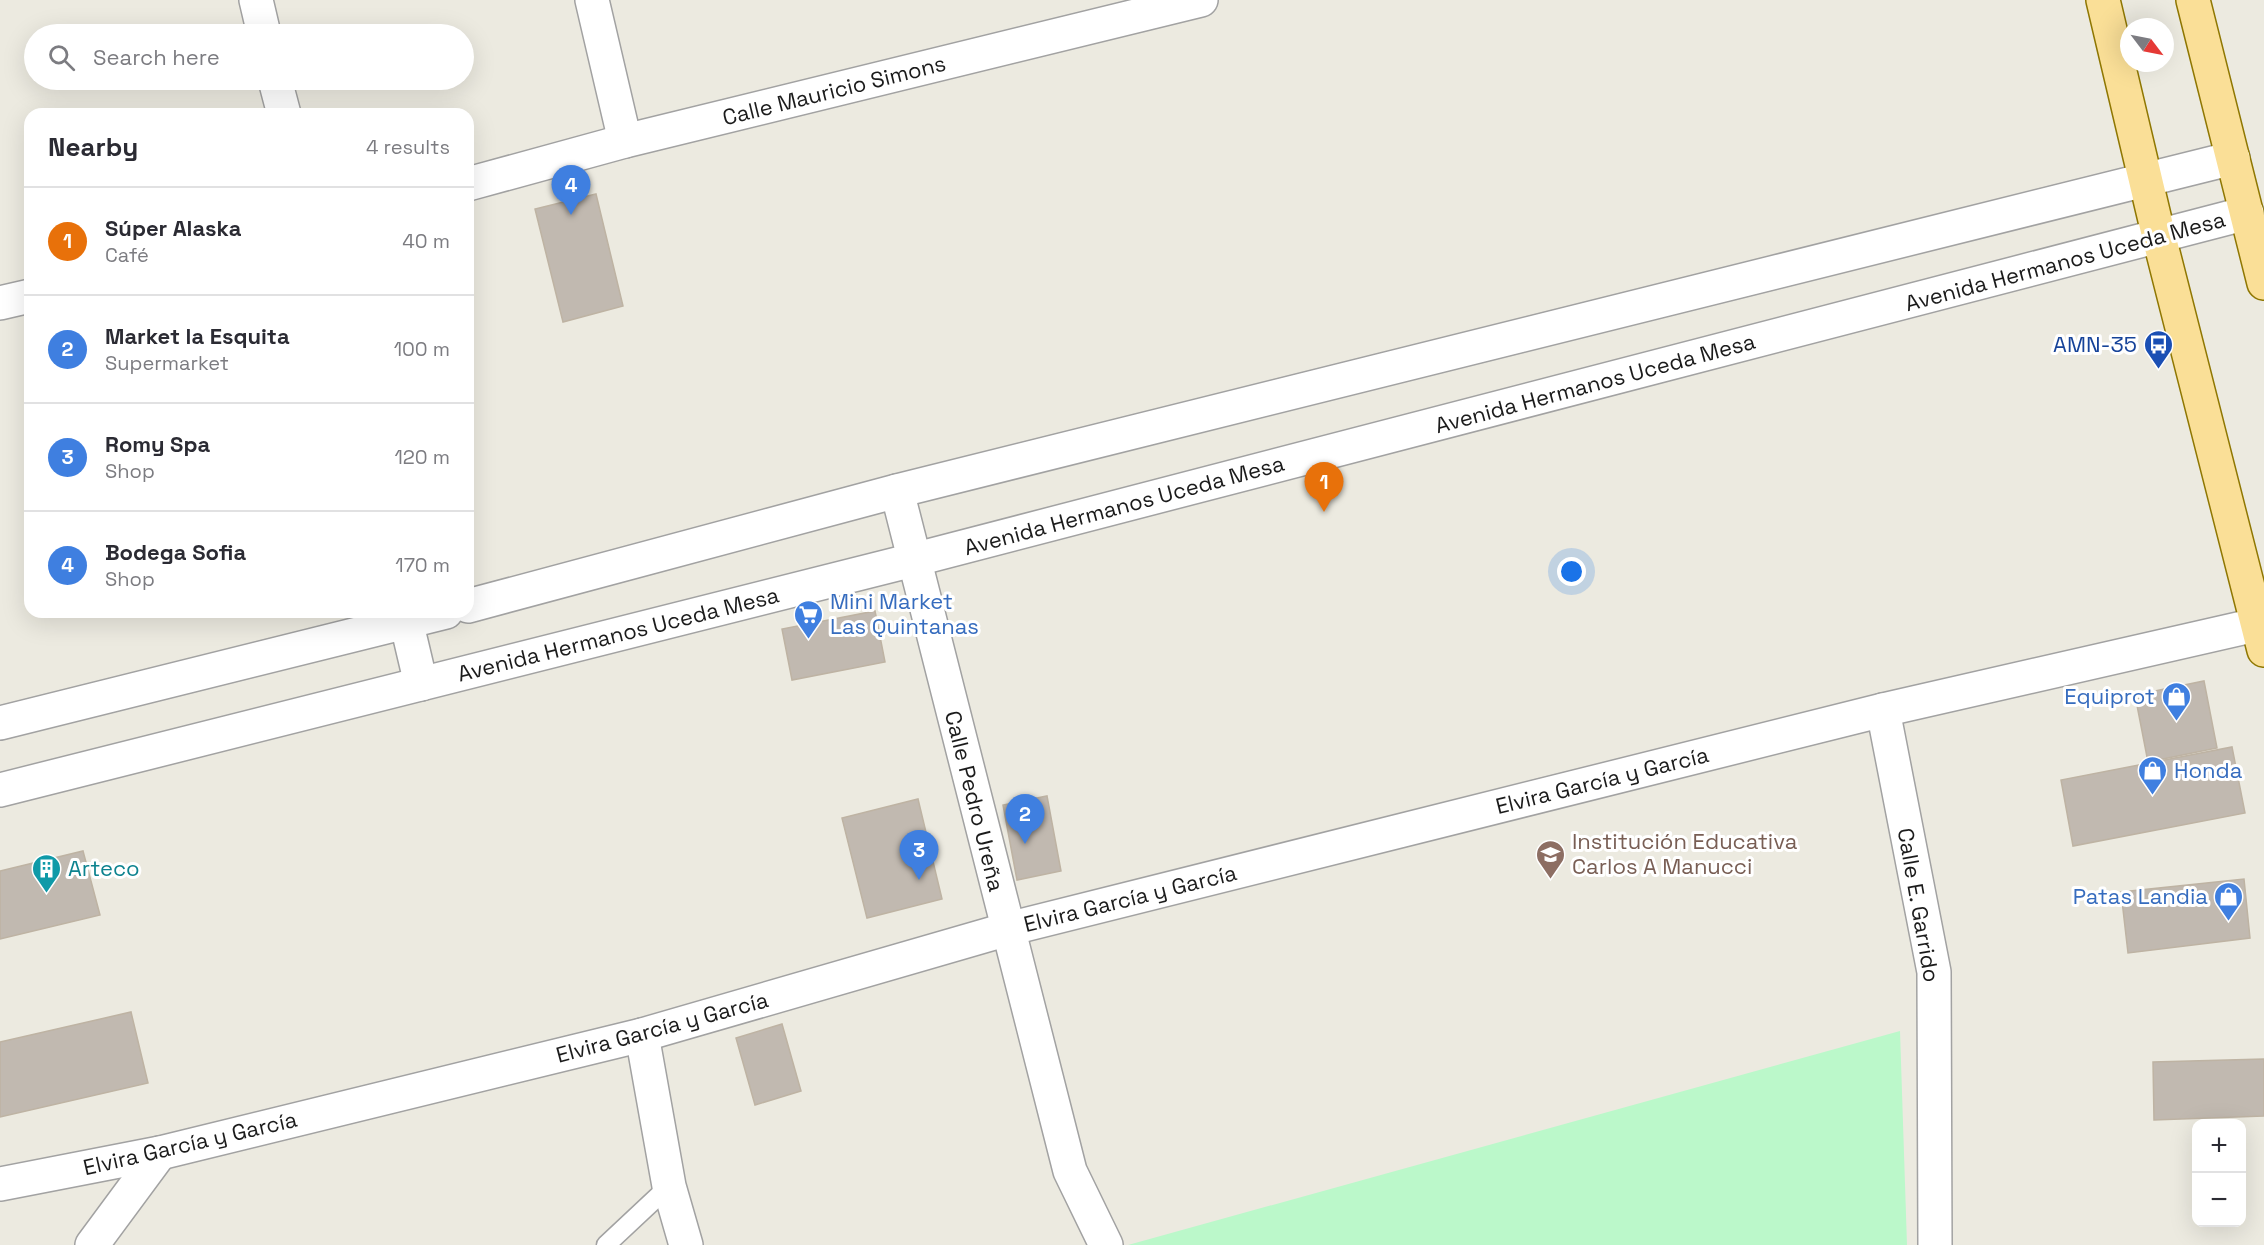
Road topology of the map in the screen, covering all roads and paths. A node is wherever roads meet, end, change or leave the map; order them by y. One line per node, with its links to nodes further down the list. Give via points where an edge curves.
1 (256, 0): 6 (street)
2 (592, 0): 9 (street)
3 (1201, 0): 9 (street, Calle Mauricio Simons)
4 (2103, 0): 11 (main road)
5 (2193, 0): 10 (main road)
6 (262, 24)
7 (278, 90): 8 (street)
8 (282, 108)
9 (625, 141): 12 (street, Calle Mauricio Simons)
10 (2233, 158): 11 (street); 13 (main road)
11 (2145, 180): 14 (main road); 18 (street)
12 (474, 182)
13 (2247, 213): 14 (street, Avenida Hermanos Uceda Mesa); 15 (main road)
14 (2159, 237): 19 (street, Avenida Hermanos Uceda Mesa); 23 (main road)
15 (2264, 283)
16 (24, 297): 17 (street)
17 (0, 303)
18 (897, 491): 19 (street, Calle Pedro Ureña); 20 (street)
19 (913, 560): 24 (street, Avenida Hermanos Uceda Mesa); 28 (street, Calle Pedro Ureña)
20 (474, 604)
21 (401, 618): 26 (street)
22 (405, 618): 24 (street)
23 (2262, 633): 25 (street, Elvira García y García)
24 (421, 684): 27 (street, Avenida Hermanos Uceda Mesa)
25 (1883, 710): 28 (street, Elvira García y García); 37 (street, Calle E. Garrido, via 1934,972)
26 (0, 723)
27 (0, 790)
28 (1008, 929): 29 (street, Elvira García y García); 36 (street, Calle Pedro Ureña, via 1070,1171)
29 (642, 1035): 30 (street, Elvira García y García); 32 (street)
30 (160, 1153): 31 (street, Elvira García y García); 33 (street)
31 (0, 1184)
32 (669, 1186): 34 (lane); 35 (street)
33 (92, 1245)
34 (606, 1245)
35 (686, 1245)
36 (1106, 1245)
37 (1935, 1245)

